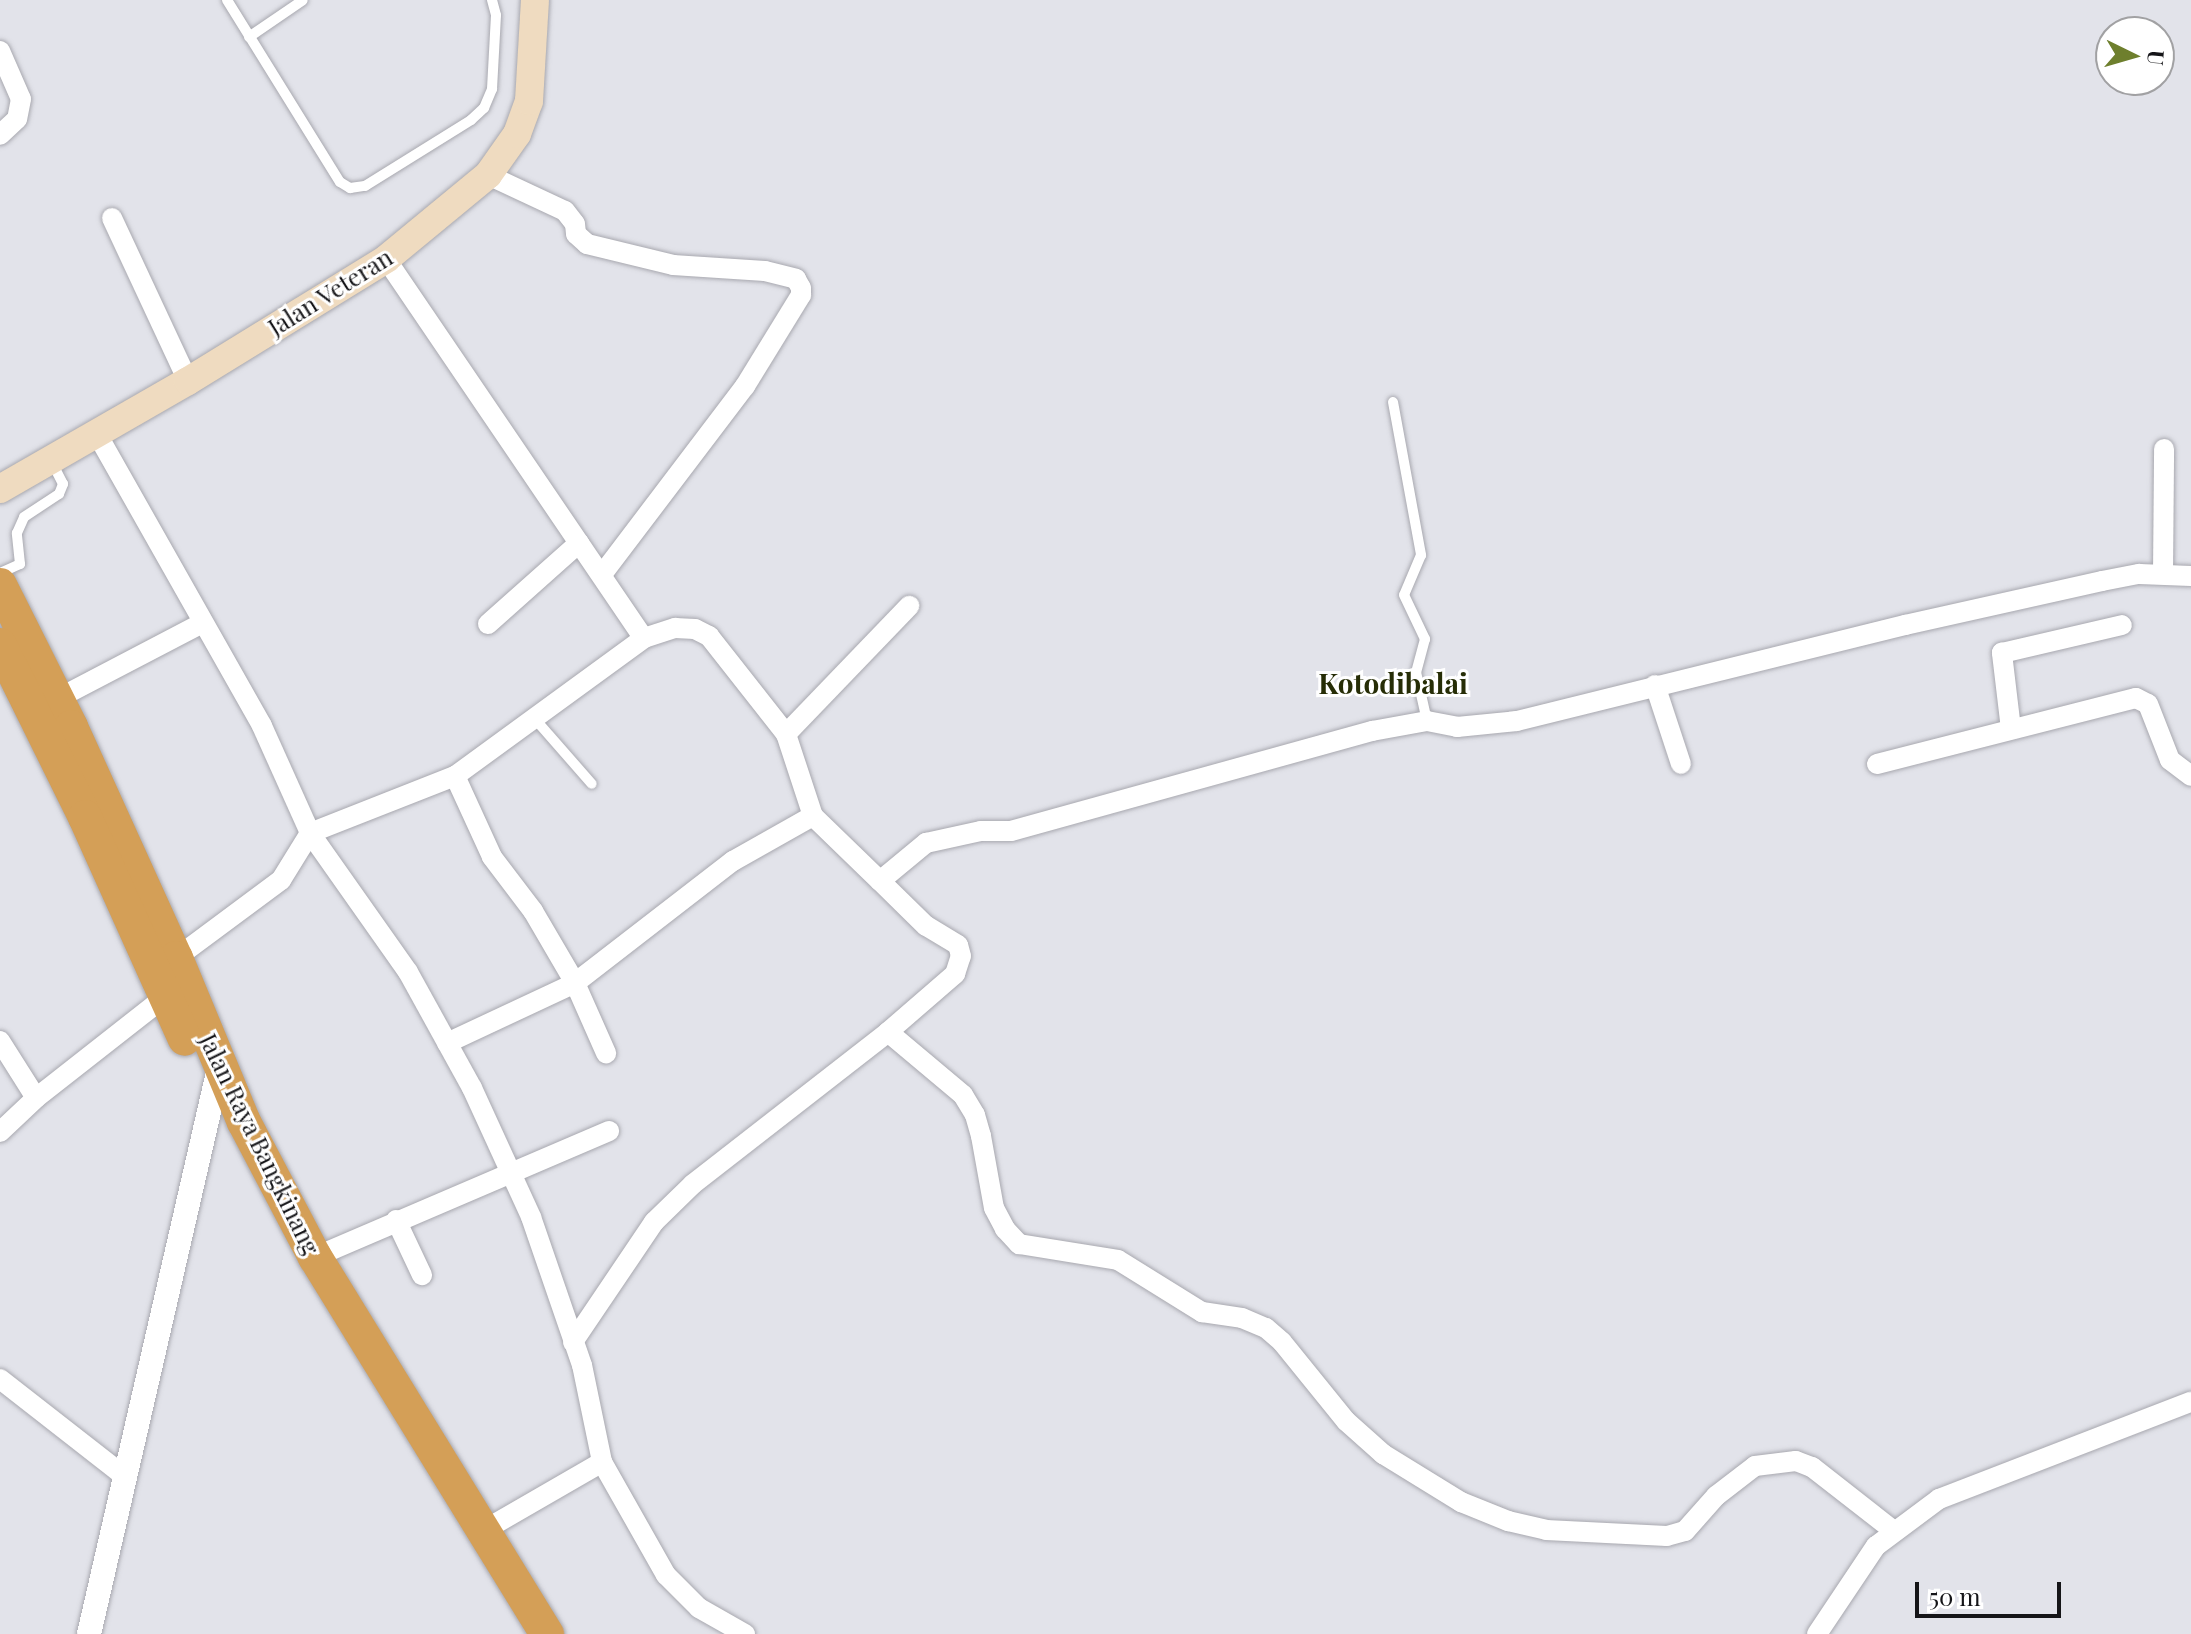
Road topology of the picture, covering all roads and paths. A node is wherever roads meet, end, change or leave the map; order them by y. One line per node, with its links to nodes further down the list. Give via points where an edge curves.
1 (227, 0): 5 (lane)
2 (303, 0): 5 (lane)
3 (492, 0): 5 (lane, via 492,89 484,108 365,186 350,188 340,182)
4 (535, 0): 8 (main road, Jalan Veteran, via 529,101 517,134)
5 (249, 37)
6 (0, 51): 7 (street, via 21,99 17,119)
7 (0, 135)
8 (488, 175): 10 (main road, Jalan Veteran); 19 (street, via 565,211 587,244 673,265 765,271 796,279 801,288 745,386)
9 (112, 218): 11 (street)
10 (386, 259): 11 (main road, Jalan Veteran); 17 (street)
11 (188, 381): 13 (main road, Jalan Veteran)
12 (1393, 402): 32 (lane, via 1421,555 1404,595 1425,639 1416,672)
13 (97, 434): 15 (main road, Jalan Veteran); 24 (street)
14 (2164, 449): 20 (street)
15 (51, 460): 16 (main road, Jalan Veteran); 18 (lane, via 63,484 59,494 24,517 17,533 20,564)
16 (0, 489)
17 (579, 543): 19 (street); 25 (street)
18 (0, 573)
19 (603, 573): 27 (street)
20 (2163, 574): 21 (street); 29 (street, via 2102,581)
21 (2191, 576)
22 (0, 585): 30 (highway, Jalan Raya Bangkinang)
23 (909, 606): 34 (street)
24 (202, 623): 30 (street); 42 (street, via 262,726)
25 (488, 624)
26 (2122, 625): 33 (street, via 2002,653)
27 (644, 638): 31 (street); 34 (street, via 675,628 709,636)
28 (0, 645): 40 (highway, Jalan Raya Bangkinang)
29 (1655, 685): 32 (street, via 1517,721 1457,727); 35 (street)
30 (55, 700): 40 (highway, Jalan Raya Bangkinang)
31 (535, 719): 37 (street); 39 (lane)
32 (1427, 721): 43 (street, via 1358,735 1011,831 981,831 926,843)
33 (2011, 729): 36 (street); 38 (street, via 2141,699 2148,704 2170,760)
34 (786, 734): 41 (street)
35 (1681, 764)
36 (1877, 764)
37 (455, 776): 42 (street); 45 (street, via 492,857 533,911)
38 (2191, 776)
39 (592, 784)
40 (95, 813): 44 (highway, Jalan Raya Bangkinang); 46 (highway, Jalan Raya Bangkinang)
41 (813, 816): 43 (street); 45 (street, via 733,861)
42 (310, 833): 44 (street, via 281,880); 49 (street, via 408,972)
43 (880, 881): 47 (street, via 926,926 958,945 961,956 955,974)
44 (176, 958): 51 (highway, Jalan Raya Bangkinang)
45 (575, 983): 49 (street); 50 (street)
46 (166, 996): 51 (highway, Jalan Raya Bangkinang); 52 (street)
47 (888, 1032): 59 (street, via 693,1184 618,1273); 64 (street, via 963,1095 981,1136 994,1208 1019,1244 1118,1260 1202,1312 1266,1328 1346,1421 1383,1454 1461,1502 1546,1530 1667,1536 1685,1531 1716,1496 1755,1466 1796,1461 1812,1467)
48 (0, 1041): 52 (street)
49 (447, 1043): 55 (street)
50 (606, 1053)
51 (215, 1082): 57 (highway, Jalan Raya Bangkinang); 63 (street); 66 (highway, Jalan Raya Bangkinang, via 452,1520)
52 (36, 1098): 54 (street)
53 (609, 1131): 55 (street)
54 (0, 1132)
55 (510, 1172): 56 (street); 59 (street, via 531,1217)
56 (396, 1220): 57 (street); 58 (street)
57 (315, 1257): 65 (highway, Jalan Raya Bangkinang)
58 (422, 1275)
59 (573, 1342): 62 (street)
60 (0, 1379): 63 (street)
61 (2191, 1402): 64 (street, via 1939,1499)
62 (602, 1462): 65 (street); 70 (street, via 666,1575 699,1608)
63 (123, 1475): 67 (street)
64 (1894, 1531): 71 (street, via 1876,1546)
65 (481, 1532): 66 (highway, Jalan Raya Bangkinang)
66 (512, 1594): 68 (highway, Jalan Raya Bangkinang); 69 (highway, Jalan Raya Bangkinang)
67 (89, 1634)
68 (522, 1634)
69 (547, 1634)
70 (745, 1634)
71 (1817, 1634)

